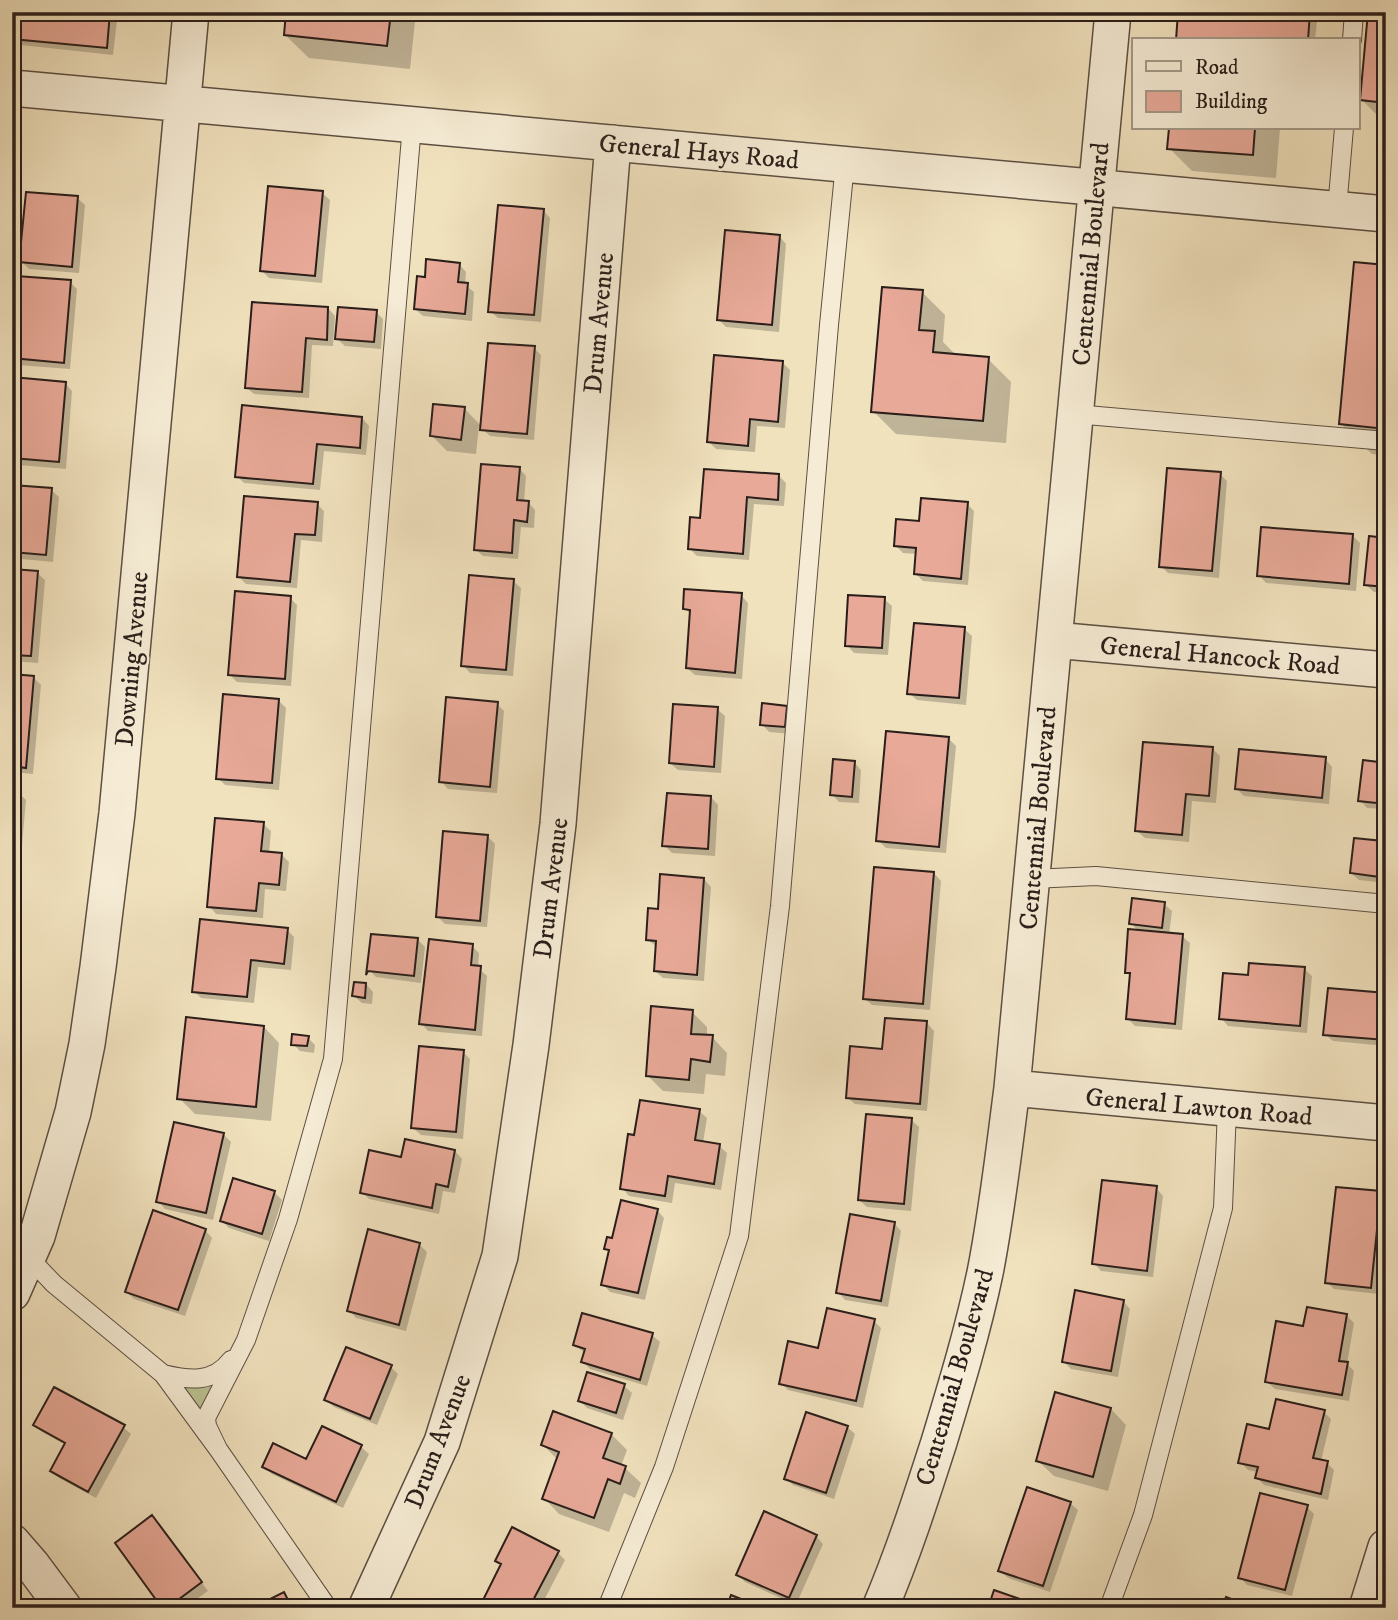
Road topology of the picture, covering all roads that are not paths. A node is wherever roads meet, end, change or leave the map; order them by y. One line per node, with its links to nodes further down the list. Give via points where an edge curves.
1 (191, 12): 6 (street, Downing Avenue)
2 (1113, 12): 11 (street, Centennial Boulevard)
3 (1354, 12): 4 (lane)
4 (1352, 38)
5 (12, 88): 6 (street, General Hays Road)
6 (182, 104): 7 (street, General Hays Road); 23 (street, Downing Avenue, via 99,967 77,1095 37,1236)
7 (412, 125): 9 (street, General Hays Road); 25 (lane, via 333,1059 288,1219)
8 (1344, 130): 12 (lane)
9 (613, 143): 10 (street, General Hays Road); 32 (street, Drum Avenue, via 558,824 500,1256 442,1442)
10 (845, 164): 11 (street, General Hays Road); 33 (lane, via 780,906 739,1236 664,1467)
11 (1097, 187): 12 (street, General Hays Road); 14 (street, Centennial Boulevard)
12 (1337, 209): 13 (street, General Hays Road)
13 (1386, 214)
14 (1075, 414): 15 (lane); 16 (street, Centennial Boulevard)
15 (1386, 442)
16 (1054, 640): 17 (street, General Hancock Road); 18 (street, Centennial Boulevard)
17 (1386, 670)
18 (1032, 879): 19 (lane, via 1096,876); 20 (street, Centennial Boulevard)
19 (1386, 904)
20 (1012, 1088): 21 (street, General Lawton Road); 34 (street, Centennial Boulevard, via 993,1227 968,1348)
21 (1227, 1108): 22 (street, General Lawton Road); 35 (lane, via 1223,1208 1143,1515)
22 (1386, 1123)
23 (20, 1248): 24 (street, Downing Avenue); 26 (lane, via 54,1284)
24 (12, 1293)
25 (246, 1340): 26 (lane, via 228,1365 208,1378); 27 (lane, via 206,1418)
26 (163, 1374): 27 (lane)
27 (218, 1449): 31 (lane)
28 (12, 1542): 30 (street)
29 (1386, 1548): 36 (street)
30 (64, 1608)
31 (328, 1608)
32 (366, 1608)
33 (607, 1608)
34 (880, 1608)
35 (1109, 1608)
36 (1367, 1608)

